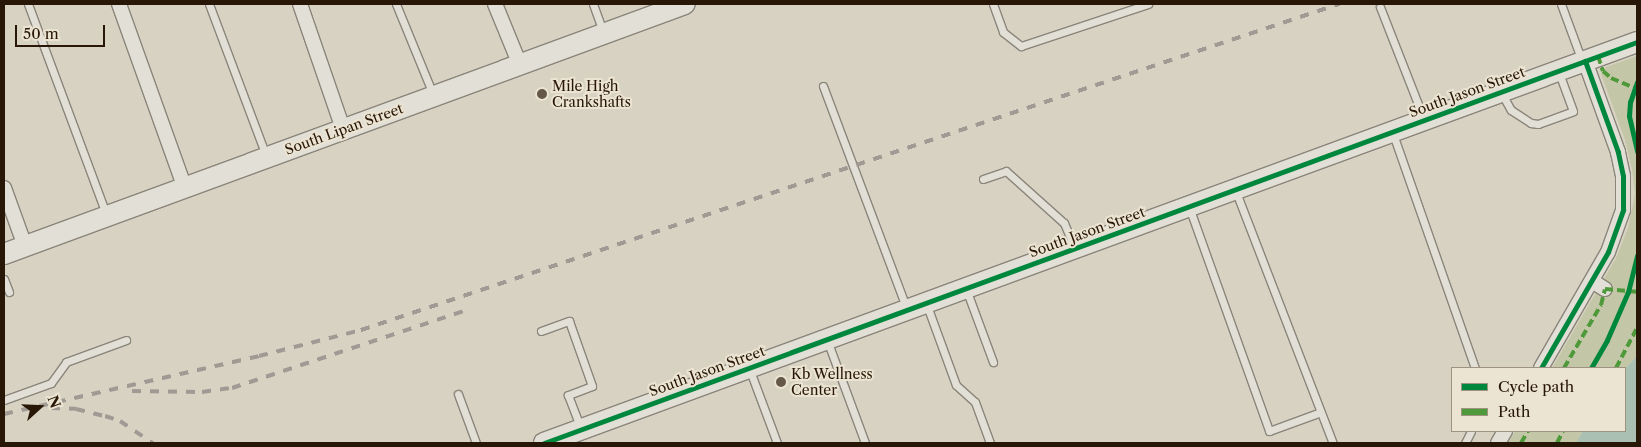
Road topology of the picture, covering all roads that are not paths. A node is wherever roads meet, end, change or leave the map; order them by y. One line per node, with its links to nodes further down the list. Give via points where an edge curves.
1 (28, 4): 30 (lane)
2 (119, 4): 27 (street)
3 (209, 4): 24 (lane)
4 (300, 4): 22 (street)
5 (396, 4): 20 (lane)
6 (495, 4): 16 (street)
7 (593, 4): 13 (lane)
8 (685, 4): 13 (street, South Lipan Street)
9 (993, 4): 10 (lane, via 1003,32 1021,46)
10 (1148, 4)
11 (1561, 4): 15 (lane)
12 (1380, 8): 21 (lane)
13 (604, 33): 16 (street, South Lipan Street)
14 (1637, 42): 15 (street, South Jason Street)
15 (1584, 61): 17 (street, South Jason Street); 35 (street, via 1618,152 1624,187 1623,210 1617,232)
16 (520, 65): 20 (street, South Lipan Street)
17 (1558, 71): 19 (street, South Jason Street); 19 (lane, via 1573,111 1538,124 1530,123 1511,110)
18 (823, 86): 40 (lane)
19 (1500, 92): 21 (street, South Jason Street)
20 (434, 96): 22 (street, South Lipan Street)
21 (1424, 120): 23 (street, South Jason Street)
22 (343, 129): 24 (street, South Lipan Street)
23 (1392, 132): 28 (street, South Jason Street); 45 (lane)
24 (267, 157): 27 (street, South Lipan Street)
25 (983, 179): 32 (lane, via 1006,171 1064,223)
26 (4, 188): 31 (street)
27 (185, 188): 30 (street, South Lipan Street)
28 (1235, 189): 29 (street, South Jason Street); 50 (lane)
29 (1189, 206): 32 (street, South Jason Street); 50 (lane, via 1269,431)
30 (106, 216): 31 (street, South Lipan Street)
31 (25, 246): 33 (street, South Lipan Street)
32 (1075, 248): 36 (street, South Jason Street)
33 (4, 254)
34 (4, 279): 38 (lane)
35 (1592, 281): 37 (street); 46 (street)
36 (966, 288): 39 (street, South Jason Street); 44 (lane)
37 (1605, 289)
38 (9, 292)
39 (926, 303): 40 (street, South Jason Street); 57 (lane, via 956,385 975,402)
40 (907, 310): 43 (street, South Jason Street)
41 (541, 331): 52 (lane, via 569,321 592,386 568,395)
42 (126, 340): 49 (lane, via 66,362 51,383)
43 (827, 340): 47 (street, South Jason Street); 56 (lane)
44 (993, 362)
45 (1475, 367)
46 (1542, 367)
47 (749, 368): 52 (street, South Jason Street); 55 (lane)
48 (458, 394): 53 (lane)
49 (4, 400)
50 (1321, 412): 58 (lane)
51 (1504, 432): 59 (street)
52 (573, 436): 54 (street, South Jason Street)
53 (476, 443)
54 (544, 443)
55 (777, 443)
56 (865, 443)
57 (990, 443)
58 (1332, 443)
59 (1498, 443)

